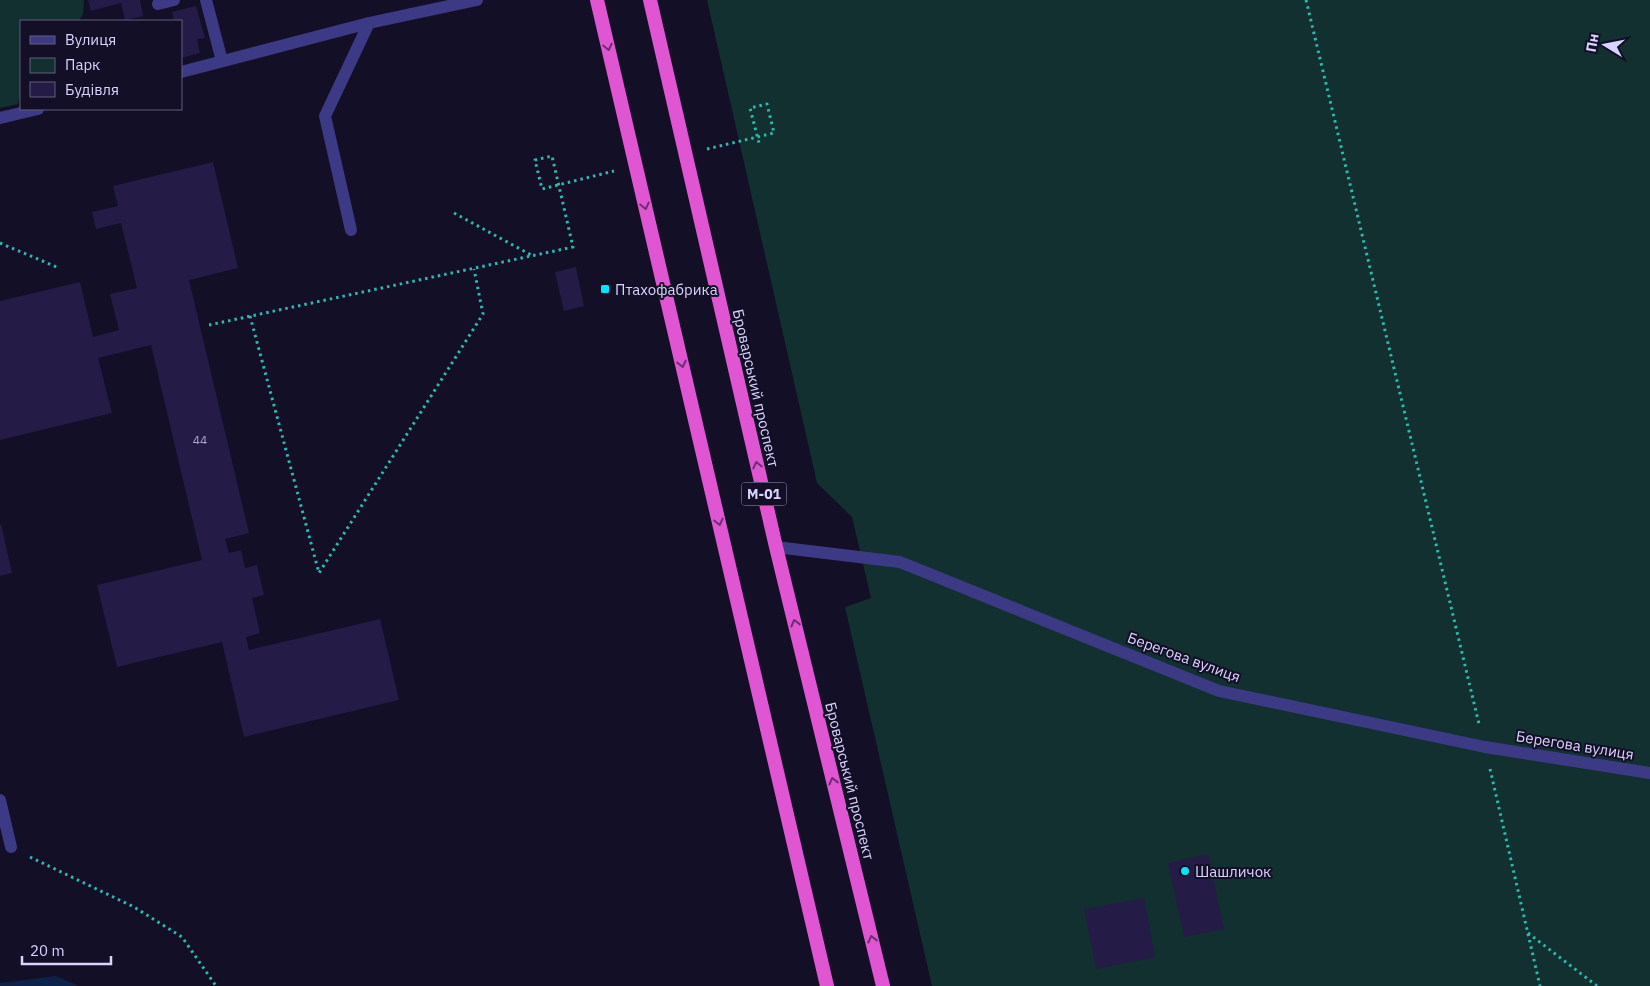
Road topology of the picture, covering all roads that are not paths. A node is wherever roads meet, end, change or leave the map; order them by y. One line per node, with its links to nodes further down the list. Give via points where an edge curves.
1 (174, 0): 6 (street)
2 (206, 0): 8 (street)
3 (477, 0): 7 (street)
4 (597, 0): 17 (highway, one-way to 17)
5 (650, 0): 13 (highway, Броварський проспект / М-01, one-way to 5)
6 (158, 4)
7 (369, 23): 8 (street); 12 (street, via 325,116)
8 (222, 61): 9 (street)
9 (182, 72)
10 (34, 110): 11 (street)
11 (0, 118)
12 (351, 230)
13 (776, 546): 14 (street, Берегова вулиця, via 900,562 1219,691 1485,747); 18 (highway, Броварський проспект / М-01, one-way to 13)
14 (1650, 773)
15 (0, 800): 16 (street)
16 (11, 848)
17 (826, 986)
18 (883, 986)

